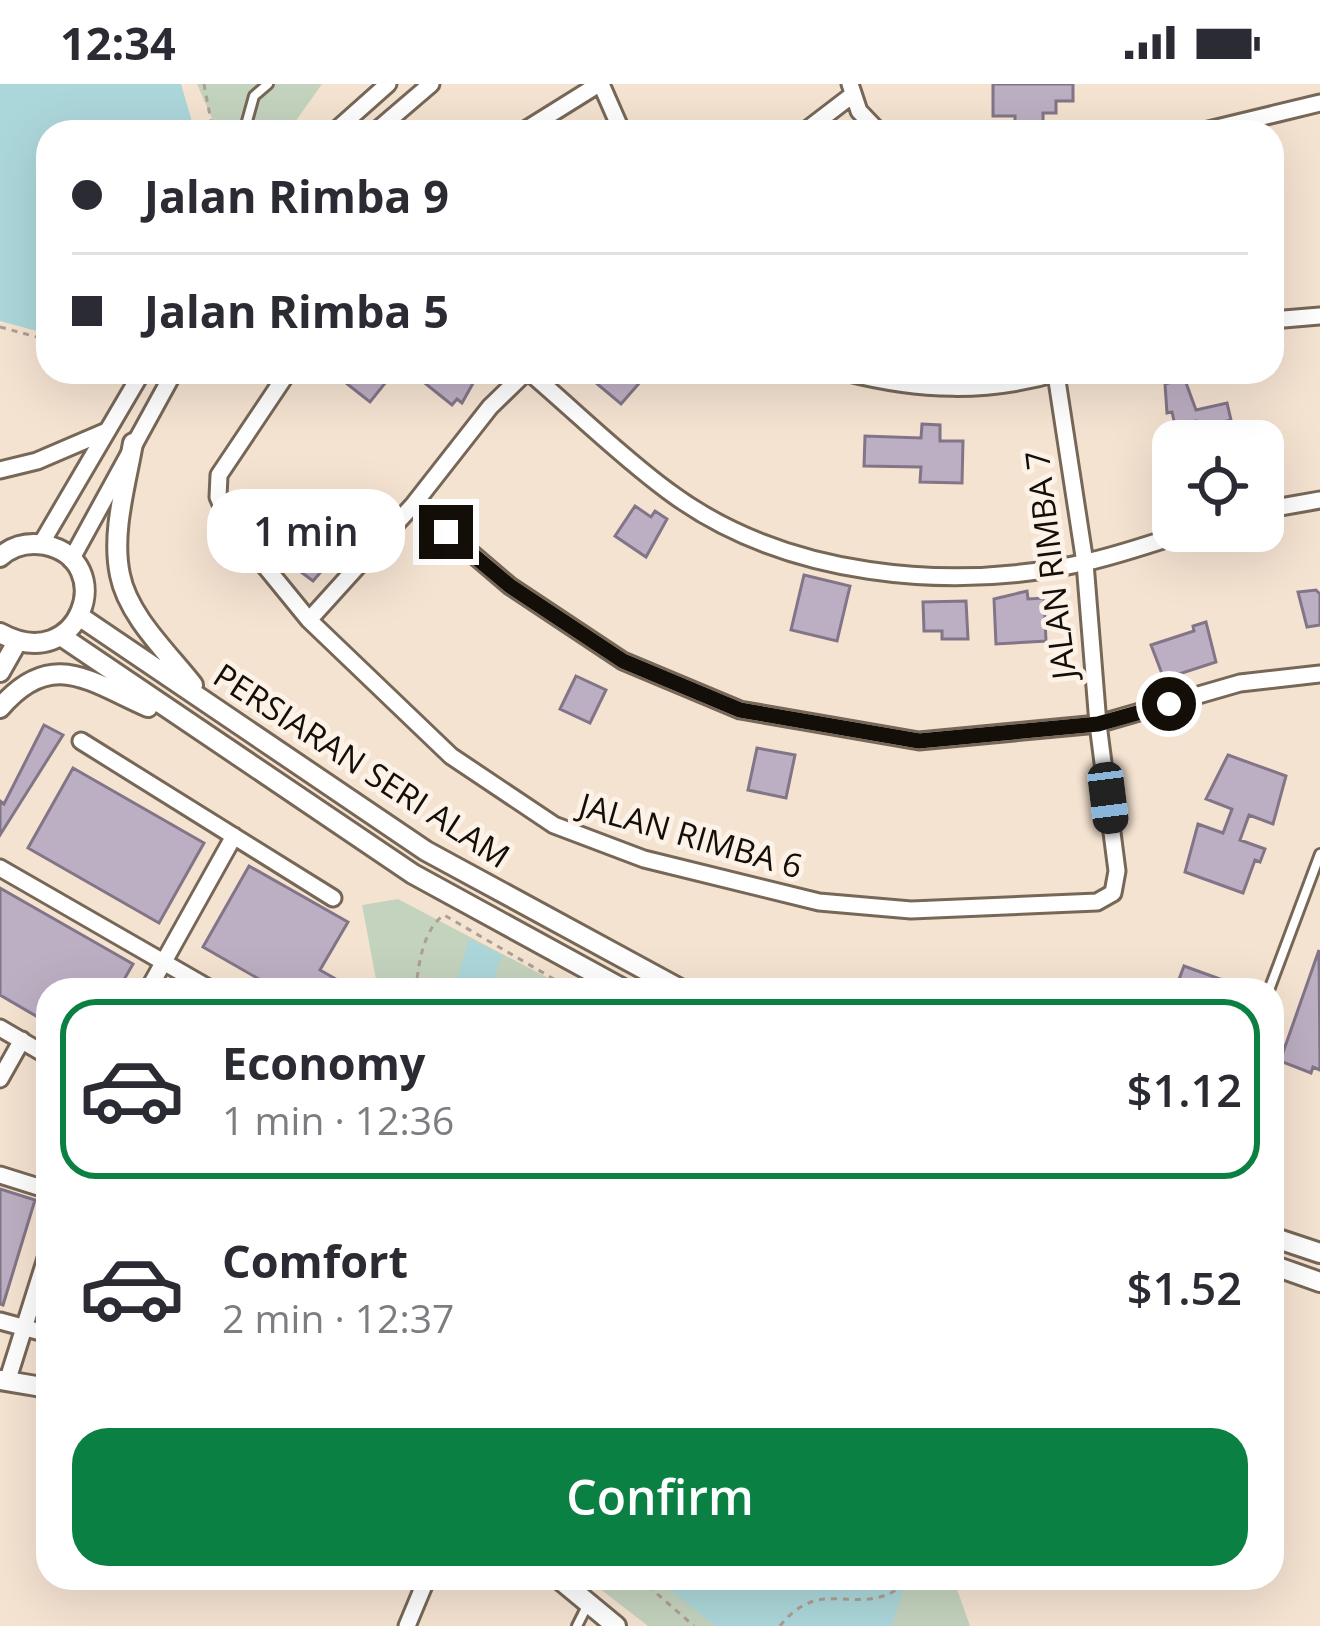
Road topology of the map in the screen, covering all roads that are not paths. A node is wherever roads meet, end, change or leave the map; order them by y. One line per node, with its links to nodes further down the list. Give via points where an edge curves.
1 (268, 84): 7 (lane, via 254,96)
2 (388, 84): 8 (street)
3 (431, 84): 9 (street)
4 (600, 84): 10 (street); 11 (street)
5 (850, 90): 12 (street); 13 (street)
6 (1320, 103): 14 (street)
7 (247, 120)
8 (348, 120)
9 (390, 120)
10 (542, 120)
11 (616, 120)
12 (818, 120)
13 (871, 120)
14 (1250, 120)
15 (1320, 316): 16 (street)
16 (1284, 319)
17 (135, 384): 25 (street)
18 (166, 384): 26 (street)
19 (280, 384): 37 (street, JALAN RIMBA 6, via 219,475 218,497 229,522)
20 (515, 384): 29 (street)
21 (542, 384): 35 (street, via 669,492 732,531 807,560 971,575)
22 (913, 384): 23 (street)
23 (1010, 384)
24 (1060, 384): 35 (street, JALAN RIMBA 7)
25 (107, 431): 27 (street); 32 (street)
26 (133, 443): 34 (street); 42 (street, via 118,530 120,576 138,615)
27 (0, 470)
28 (1320, 500): 30 (street)
29 (414, 504): 37 (street); 45 (street, via 510,586 623,661 740,710 919,741)
30 (1284, 506)
31 (1152, 543): 35 (street)
32 (41, 544): 33 (street); 34 (street)
33 (2, 551)
34 (71, 560): 36 (street, via 85,585)
35 (1085, 563): 45 (street, JALAN RIMBA 7)
36 (79, 616): 38 (street); 42 (street, PERSIARAN SERI ALAM)
37 (310, 620): 50 (street, JALAN RIMBA 6, via 451,756 554,825 644,859 818,902 911,910 1096,902)
38 (62, 636): 39 (street, via 43,644); 44 (street, PERSIARAN SERI ALAM)
39 (8, 637): 40 (street)
40 (0, 672)
41 (1320, 674): 45 (street, via 1240,683)
42 (203, 698): 56 (street, PERSIARAN SERI ALAM, via 426,850)
43 (0, 708): 44 (street, via 39,674 67,672)
44 (186, 724): 55 (street, PERSIARAN SERI ALAM, via 413,874)
45 (1098, 724): 50 (street, JALAN RIMBA 7)
46 (81, 741): 47 (street)
47 (234, 836): 51 (street); 52 (street)
48 (1319, 853): 57 (lane)
49 (0, 868): 52 (street)
50 (1113, 893)
51 (333, 898)
52 (164, 962): 53 (street); 54 (street)
53 (155, 978)
54 (191, 978)
55 (603, 978)
56 (660, 978)
57 (1273, 978)
58 (0, 1028): 59 (street)
59 (22, 1040): 60 (street); 61 (street)
60 (36, 1049)
61 (0, 1078)
62 (0, 1175): 63 (street)
63 (36, 1186)
64 (1284, 1241): 65 (street)
65 (1320, 1253)
66 (1284, 1269): 67 (street)
67 (1320, 1282)
68 (36, 1295): 70 (street)
69 (0, 1322): 70 (street)
70 (26, 1330): 71 (street); 72 (street)
71 (36, 1332)
72 (3, 1381): 73 (street)
73 (36, 1386)
74 (422, 1590): 77 (street)
75 (570, 1590): 76 (street)
76 (593, 1613): 78 (lane); 79 (street)
77 (407, 1626)
78 (577, 1626)
79 (616, 1626)

